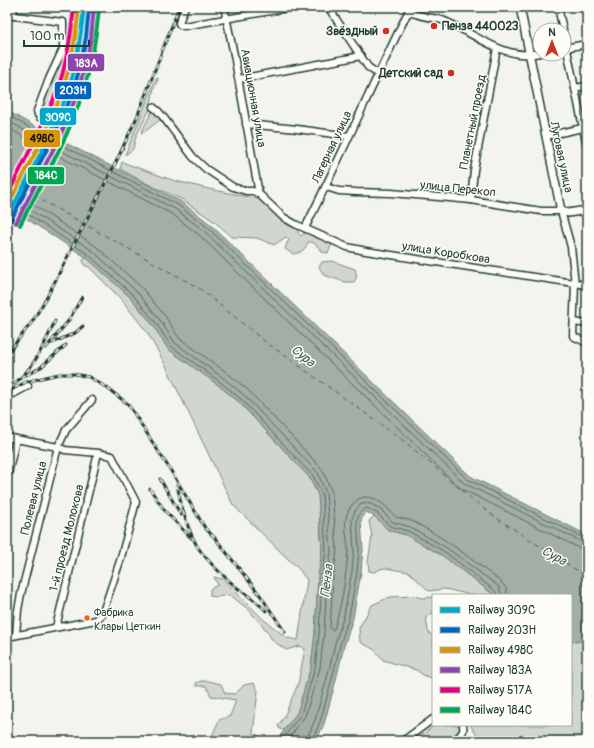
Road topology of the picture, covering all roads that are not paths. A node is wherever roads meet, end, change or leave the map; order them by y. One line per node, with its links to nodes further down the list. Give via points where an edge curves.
1 (13, 7): 10 (street)
2 (185, 7): 11 (street, via 180,25)
3 (224, 7): 11 (street, Авиационная улица)
4 (294, 7): 11 (street)
5 (328, 7): 17 (street)
6 (520, 7): 16 (main road, Луговая улица)
7 (558, 7): 12 (street)
8 (409, 9): 15 (street, via 423,16 441,19); 19 (street, Лагерная улица)
9 (7, 15): 10 (street)
10 (14, 16): 24 (street, via 63,22 64,49 37,111 40,119)
11 (226, 19): 20 (street, Авиационная улица)
12 (561, 22)
13 (587, 44): 14 (street)
14 (572, 47)
15 (497, 48): 16 (street); 32 (street, Планетный проезд)
16 (530, 55): 28 (main road, Луговая улица)
17 (361, 56): 19 (street, via 368,67); 20 (street)
18 (568, 62): 22 (street)
19 (378, 74): 27 (street, Лагерная улица)
20 (239, 79): 25 (street, Авиационная улица)
21 (587, 86): 22 (street)
22 (575, 88): 26 (street)
23 (153, 107): 31 (street, via 185,148 206,169 233,187)
24 (48, 122)
25 (246, 124): 27 (street); 31 (street, Авиационная улица)
26 (585, 128): 28 (street); 29 (street)
27 (349, 136): 30 (street, Лагерная улица)
28 (546, 136): 34 (main road, Луговая улица)
29 (587, 147)
30 (326, 187): 32 (street, улица Перекоп, via 340,191); 35 (street, Лагерная улица)
31 (259, 194): 35 (street, улица Коробкова, via 283,217)
32 (470, 200): 34 (street, улица Перекоп, via 541,211)
33 (587, 210): 34 (main road, улица Перекоп, via 568,213)
34 (561, 211): 36 (street, Луговая улица, via 571,247)
35 (305, 228): 36 (street, улица Коробкова, via 347,247 366,251)
36 (575, 284): 37 (street, улица Коробкова); 38 (street, Луговая улица)
37 (587, 285)
38 (574, 322): 39 (street); 40 (street, Луговая улица, via 573,336)
39 (587, 324)
40 (587, 343)
41 (28, 386): 42 (street)
42 (7, 398)
43 (92, 400): 46 (street, Полевая улица, via 66,430)
44 (7, 437): 45 (street)
45 (16, 439): 46 (street); 48 (street)
46 (58, 447): 47 (street); 50 (street, Полевая улица, via 21,594)
47 (98, 453): 49 (street, 1-й проезд Молокова); 49 (street, via 112,456 136,502 102,615 96,620)
48 (7, 478)
49 (56, 627): 50 (street)
50 (16, 635): 51 (street)
51 (7, 637)
52 (432, 719): 54 (street)
53 (463, 726): 55 (street, via 462,734)
54 (403, 741)
55 (454, 741)

